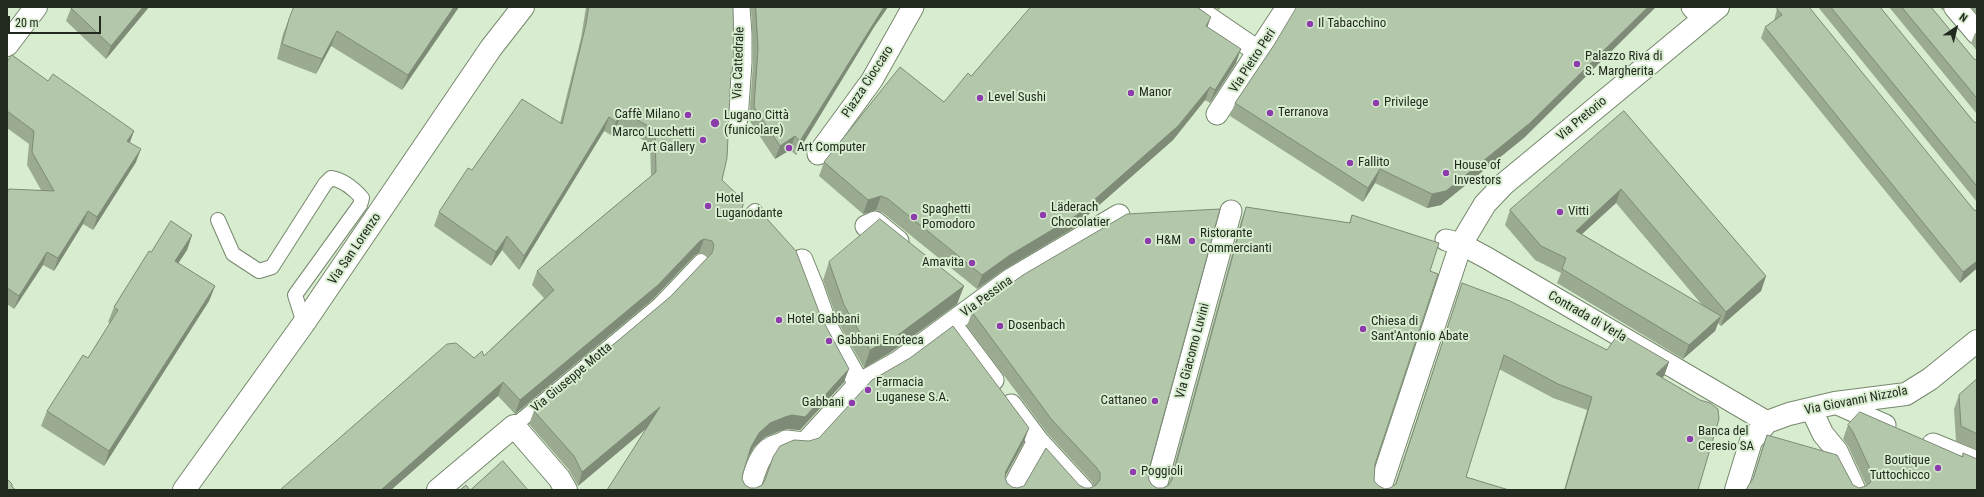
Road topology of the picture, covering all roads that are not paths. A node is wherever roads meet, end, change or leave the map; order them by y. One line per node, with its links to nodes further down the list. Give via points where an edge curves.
1 (36, 7): 10 (street)
2 (523, 7): 25 (street, Via San Lorenzo, via 491,48)
3 (739, 7): 13 (street, Via Cattedrale, via 742,34)
4 (913, 7): 14 (street, Piazza Cioccaro, via 872,80)
5 (1193, 7): 11 (street)
6 (1287, 7): 11 (street, Via Pietro Peri)
7 (1955, 7): 9 (street)
8 (1705, 11): 19 (street, Via Pretorio, via 1504,184)
9 (1977, 33)
10 (7, 45)
11 (1259, 52): 12 (street, Via Pietro Peri)
12 (1217, 114)
13 (737, 119)
14 (818, 154)
15 (1231, 211): 41 (street, Via Giacomo Luvini)
16 (1119, 215): 24 (street, Via Pessina, via 1011,279)
17 (218, 220): 25 (lane, via 233,254 259,271 272,267 331,178 338,179 362,198 360,205 295,295)
18 (866, 226): 20 (street, via 875,222)
19 (1454, 242): 31 (street, Contrada di Verla); 42 (street, Via Pretorio)
20 (912, 253)
21 (802, 260): 28 (street, via 826,328)
22 (701, 261): 32 (lane, Via Giuseppe Motta, via 659,305)
23 (959, 290): 24 (street)
24 (977, 304): 26 (street, Via Pessina)
25 (304, 323): 35 (street, Via San Lorenzo)
26 (951, 324): 28 (street, Via Pessina, via 898,362); 33 (street)
27 (1977, 341): 29 (street, Via Giovanni Nizzola, via 1930,379 1906,394)
28 (859, 384): 38 (street, Via Pessina, via 805,443 786,441 763,454)
29 (1835, 402): 30 (street, Via Giovanni Nizzola); 34 (street)
30 (1811, 409): 31 (street, Via Giovanni Nizzola); 44 (street, via 1823,434 1837,451)
31 (1767, 422): 43 (street, via 1751,441)
32 (514, 426): 36 (street, Via Giuseppe Motta); 37 (street, via 559,478)
33 (1038, 441): 39 (street); 40 (street)
34 (1977, 462)
35 (184, 490)
36 (438, 490)
37 (566, 490)
38 (749, 490)
39 (1012, 490)
40 (1083, 490)
41 (1157, 490)
42 (1381, 490)
43 (1736, 490)
44 (1855, 490)

